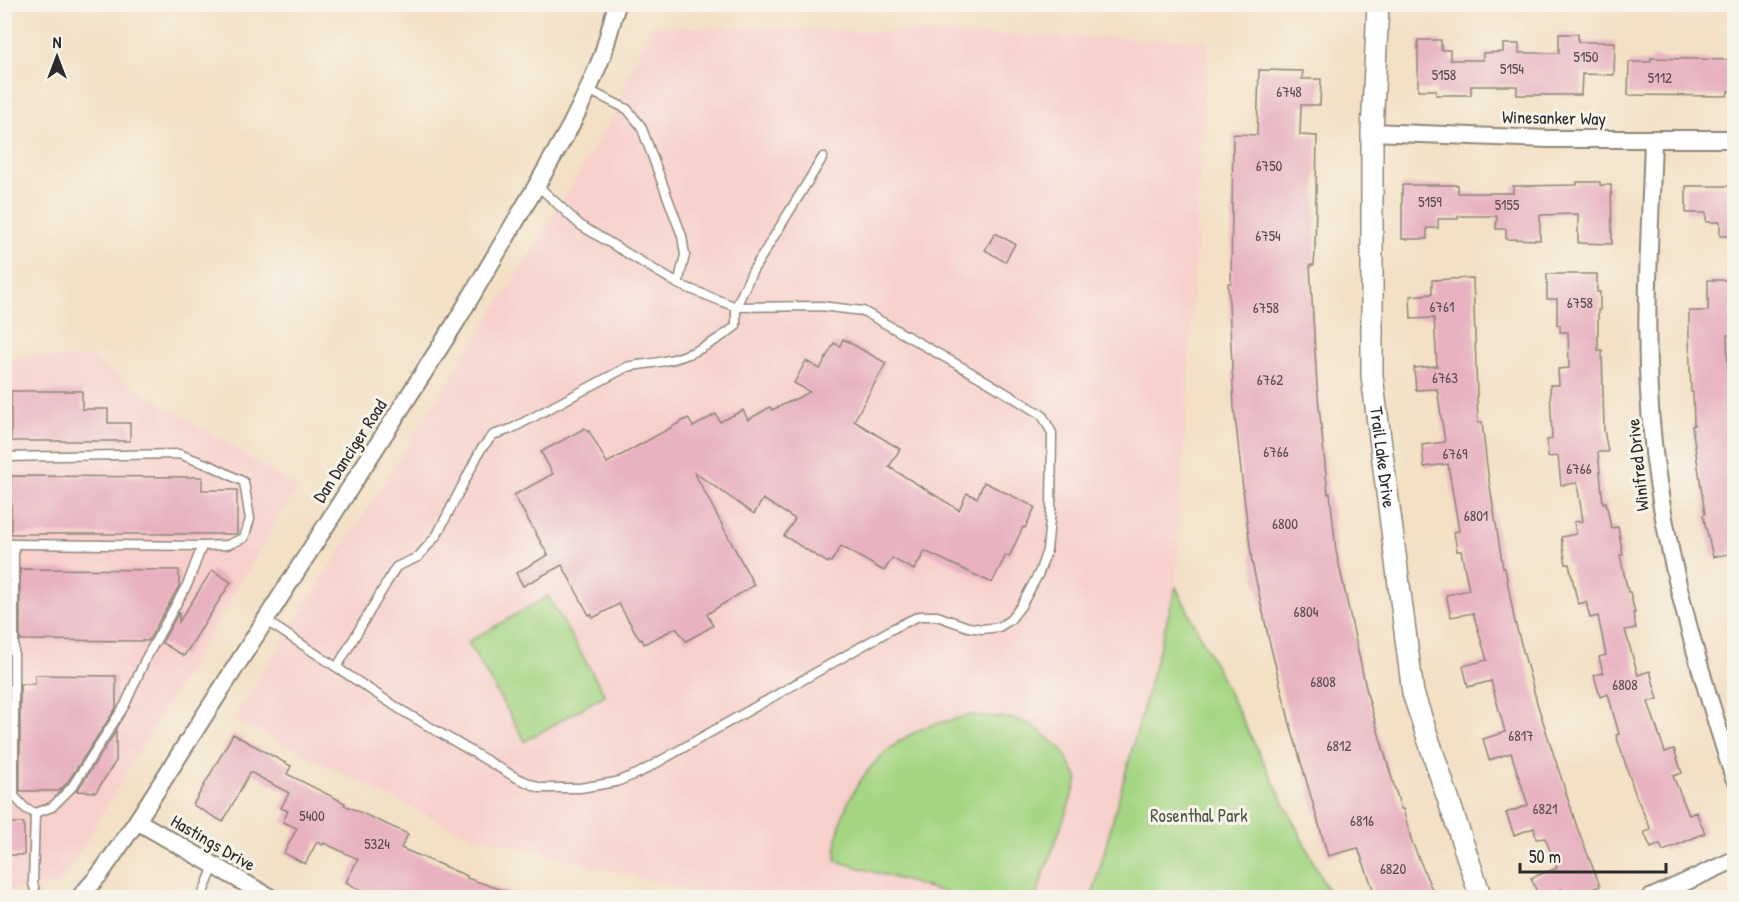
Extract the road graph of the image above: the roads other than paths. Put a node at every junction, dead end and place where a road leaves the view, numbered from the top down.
1 (617, 4) edge
2 (1378, 4) edge
3 (588, 90) junction
4 (1372, 132) junction
5 (1653, 139) junction
6 (1734, 139) edge
7 (823, 157) dead end
8 (537, 185) junction
9 (678, 284) junction
10 (736, 307) junction
11 (4, 457) edge
12 (9, 544) edge
13 (202, 546) junction
14 (264, 619) junction
15 (337, 667) junction
16 (1734, 778) edge
17 (35, 813) junction
18 (137, 820) junction
19 (1734, 860) edge
20 (214, 866) junction
21 (37, 897) edge
22 (79, 897) edge
23 (201, 897) edge
24 (271, 897) edge
25 (1481, 897) edge
26 (1650, 897) edge

1 - 3 street, Dan Danciger Road
2 - 4 street, Trail Lake Drive
3 - 8 street, Dan Danciger Road
3 - 9 lane
4 - 5 street, Winesanker Way
4 - 25 street, Trail Lake Drive
5 - 6 street, Winesanker Way
5 - 16 street, Winifred Drive
7 - 10 lane
8 - 9 lane
8 - 14 street, Dan Danciger Road
9 - 10 lane
10 - 15 lane
10 - 15 lane
11 - 13 lane
12 - 13 lane
12 - 17 lane
13 - 17 lane
14 - 15 lane
14 - 18 street, Dan Danciger Road
17 - 21 lane
18 - 20 street, Hastings Drive
18 - 22 street, Dan Danciger Road
19 - 26 street
20 - 23 lane
20 - 24 street, Hastings Drive

